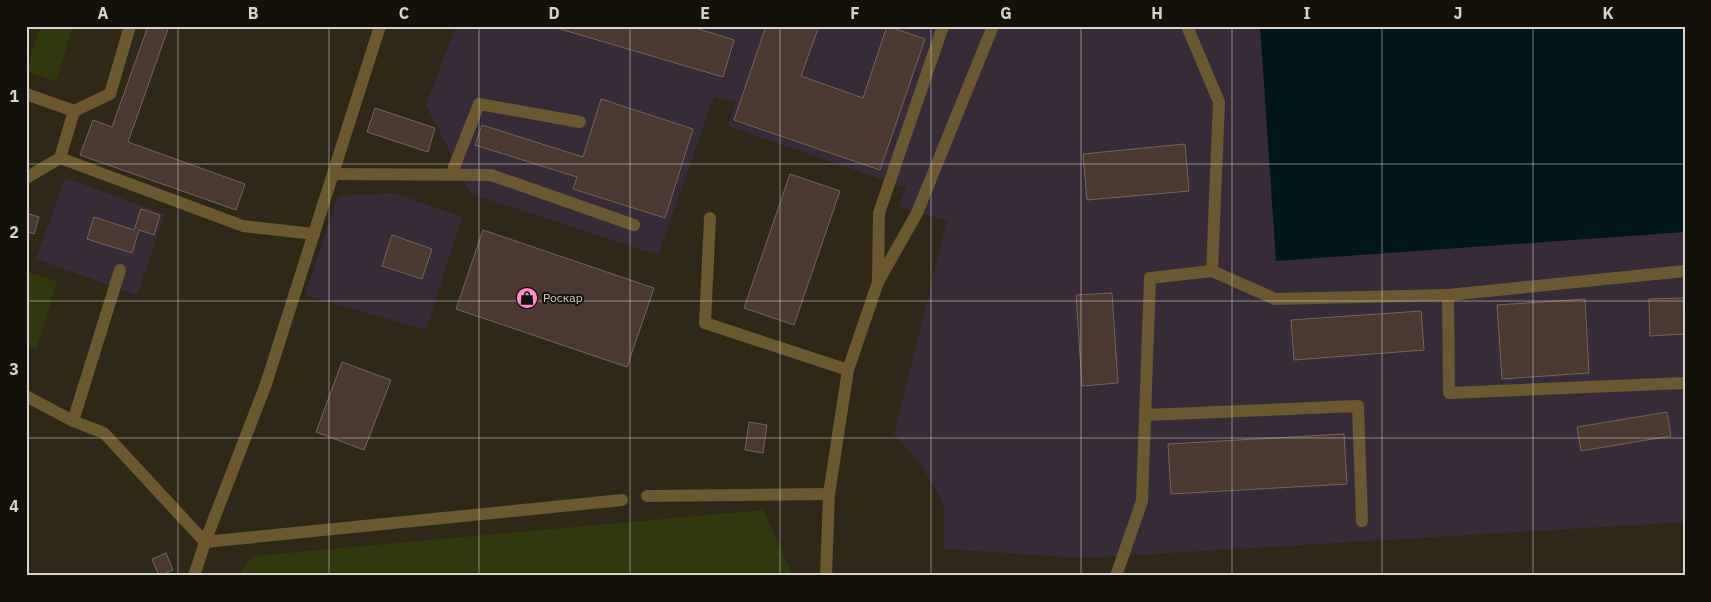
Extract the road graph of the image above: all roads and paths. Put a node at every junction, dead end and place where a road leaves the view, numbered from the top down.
1 (130, 26) edge
2 (380, 26) edge
3 (943, 26) edge
4 (993, 26) edge
5 (1187, 26) edge
6 (26, 94) edge
7 (74, 111) junction
8 (580, 122) dead end
9 (60, 158) junction
10 (333, 174) junction
11 (451, 175) junction
12 (26, 178) edge
13 (710, 218) dead end
14 (634, 225) dead end
15 (314, 234) junction
16 (120, 270) dead end
17 (1212, 270) junction
18 (1685, 271) edge
19 (878, 282) junction
20 (1448, 294) junction
21 (848, 370) junction
22 (1685, 383) edge
23 (26, 396) edge
24 (1145, 415) junction
25 (73, 421) junction
26 (828, 494) junction
27 (647, 496) dead end
28 (622, 500) dead end
29 (1362, 521) dead end
30 (205, 542) junction
31 (194, 576) edge
32 (826, 576) edge
33 (1116, 576) edge

1 - 7 lane
2 - 10 lane
3 - 19 lane
4 - 19 lane
5 - 17 lane
6 - 7 lane
7 - 9 lane
8 - 11 lane
9 - 12 lane
9 - 15 lane
10 - 11 lane
10 - 15 lane
11 - 14 lane
13 - 21 lane
15 - 30 lane
16 - 25 lane
17 - 20 lane
17 - 24 lane
18 - 20 lane
19 - 21 lane
20 - 22 lane
21 - 26 lane
23 - 25 lane
24 - 29 lane
24 - 33 lane
25 - 30 lane
26 - 27 lane
26 - 32 lane
28 - 30 lane
30 - 31 lane

